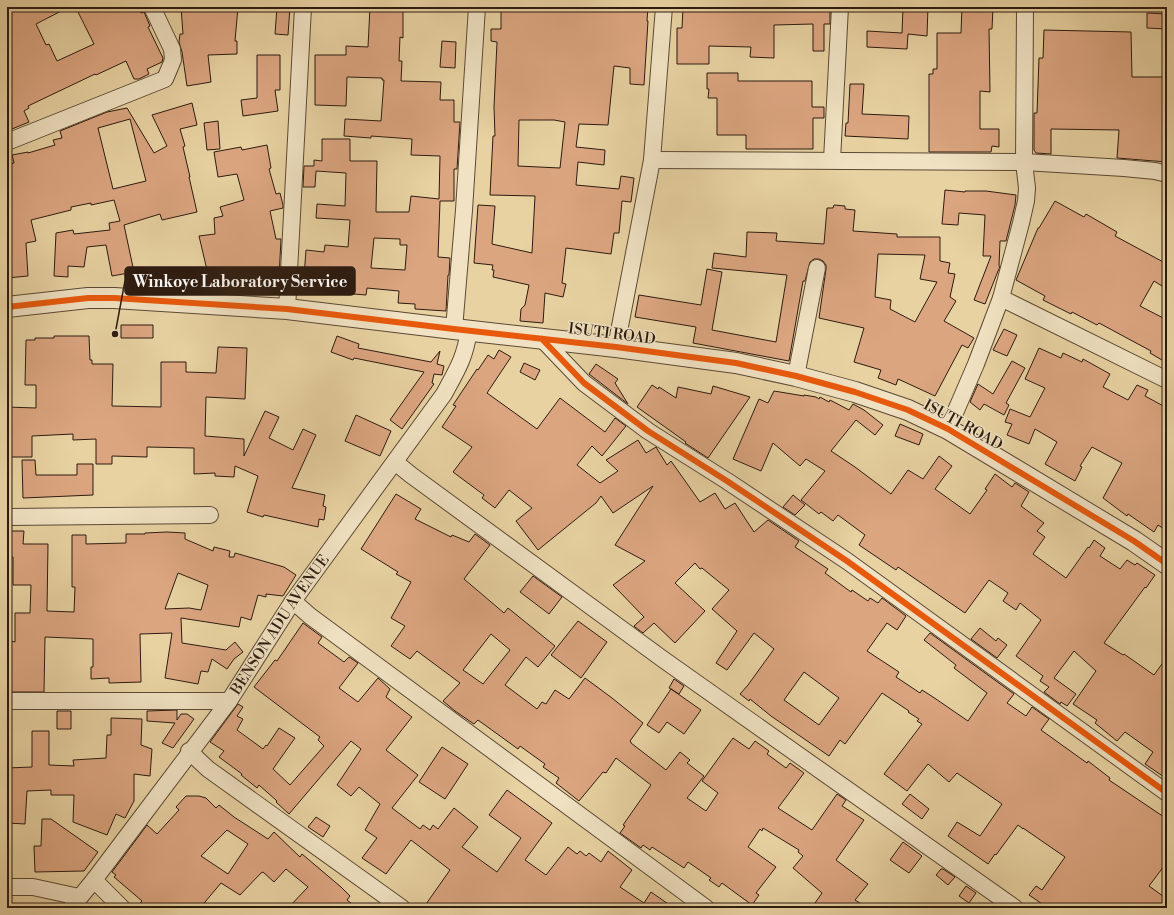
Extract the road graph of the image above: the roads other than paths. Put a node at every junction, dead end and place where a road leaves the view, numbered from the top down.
1 (152, 7) edge
2 (302, 7) edge
3 (476, 7) edge
4 (664, 7) edge
5 (840, 7) edge
6 (1025, 7) edge
7 (7, 142) edge
8 (652, 160) junction
9 (832, 160) junction
10 (1024, 162) junction
11 (1167, 174) edge
12 (817, 268) dead end
13 (1001, 298) junction
14 (7, 307) edge
15 (287, 309) junction
16 (461, 330) junction
17 (542, 339) junction
18 (616, 347) junction
19 (796, 376) junction
20 (1167, 380) edge
21 (948, 429) junction
22 (396, 462) junction
23 (210, 515) dead end
24 (7, 517) edge
25 (1167, 564) edge
26 (293, 601) junction
27 (228, 700) junction
28 (7, 701) edge
29 (189, 751) junction
30 (1167, 793) edge
31 (94, 880) junction
32 (7, 887) edge
33 (75, 903) edge
34 (122, 908) edge
35 (402, 908) edge
36 (706, 908) edge
37 (1015, 908) edge

1 - 7 street
2 - 15 street
3 - 16 street, BENSON ADU AVENUE
4 - 8 street
5 - 9 street
6 - 10 street
8 - 9 street
8 - 18 street
9 - 10 street
10 - 11 street
10 - 13 street
12 - 19 street
13 - 20 street
13 - 21 street
14 - 15 street, ISUTI ROAD
15 - 16 street, ISUTI ROAD
16 - 17 street, ISUTI ROAD
16 - 22 street, BENSON ADU AVENUE
17 - 18 street, ISUTI ROAD
17 - 30 street
18 - 19 street, ISUTI ROAD
19 - 21 street, ISUTI ROAD
21 - 25 street, ISUTI ROAD
22 - 26 street, BENSON ADU AVENUE
22 - 37 street
23 - 24 street
26 - 27 street, BENSON ADU AVENUE
26 - 36 street
27 - 28 street
27 - 29 street, BENSON ADU AVENUE
29 - 31 street, BENSON ADU AVENUE
29 - 35 street
31 - 33 street, BENSON ADU AVENUE
31 - 34 street
32 - 33 street

